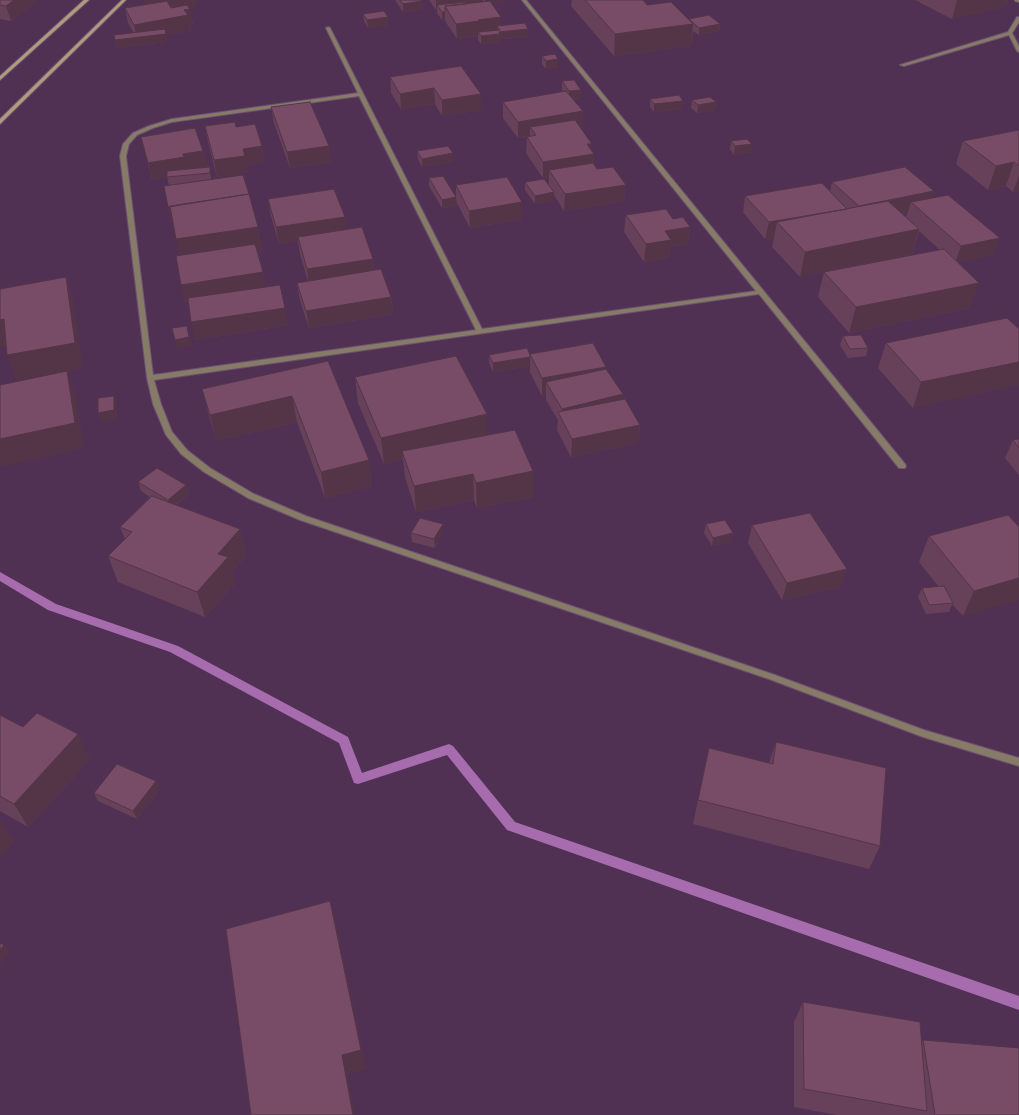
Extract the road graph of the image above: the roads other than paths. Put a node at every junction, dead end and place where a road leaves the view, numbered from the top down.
1 (87, 0) edge
2 (124, 0) edge
3 (524, 0) edge
4 (1019, 18) edge
5 (328, 28) dead end
6 (1010, 33) junction
7 (1019, 51) edge
8 (902, 64) dead end
9 (0, 79) edge
10 (360, 94) junction
11 (0, 122) edge
12 (761, 292) junction
13 (480, 332) junction
14 (150, 378) junction
15 (902, 466) dead end
16 (1019, 762) edge

1 - 9 main road
2 - 11 main road
3 - 12 street
4 - 6 street
5 - 10 street
6 - 7 street
6 - 8 street
10 - 13 street
10 - 14 street
12 - 13 street
12 - 15 street
13 - 14 street
14 - 16 street

